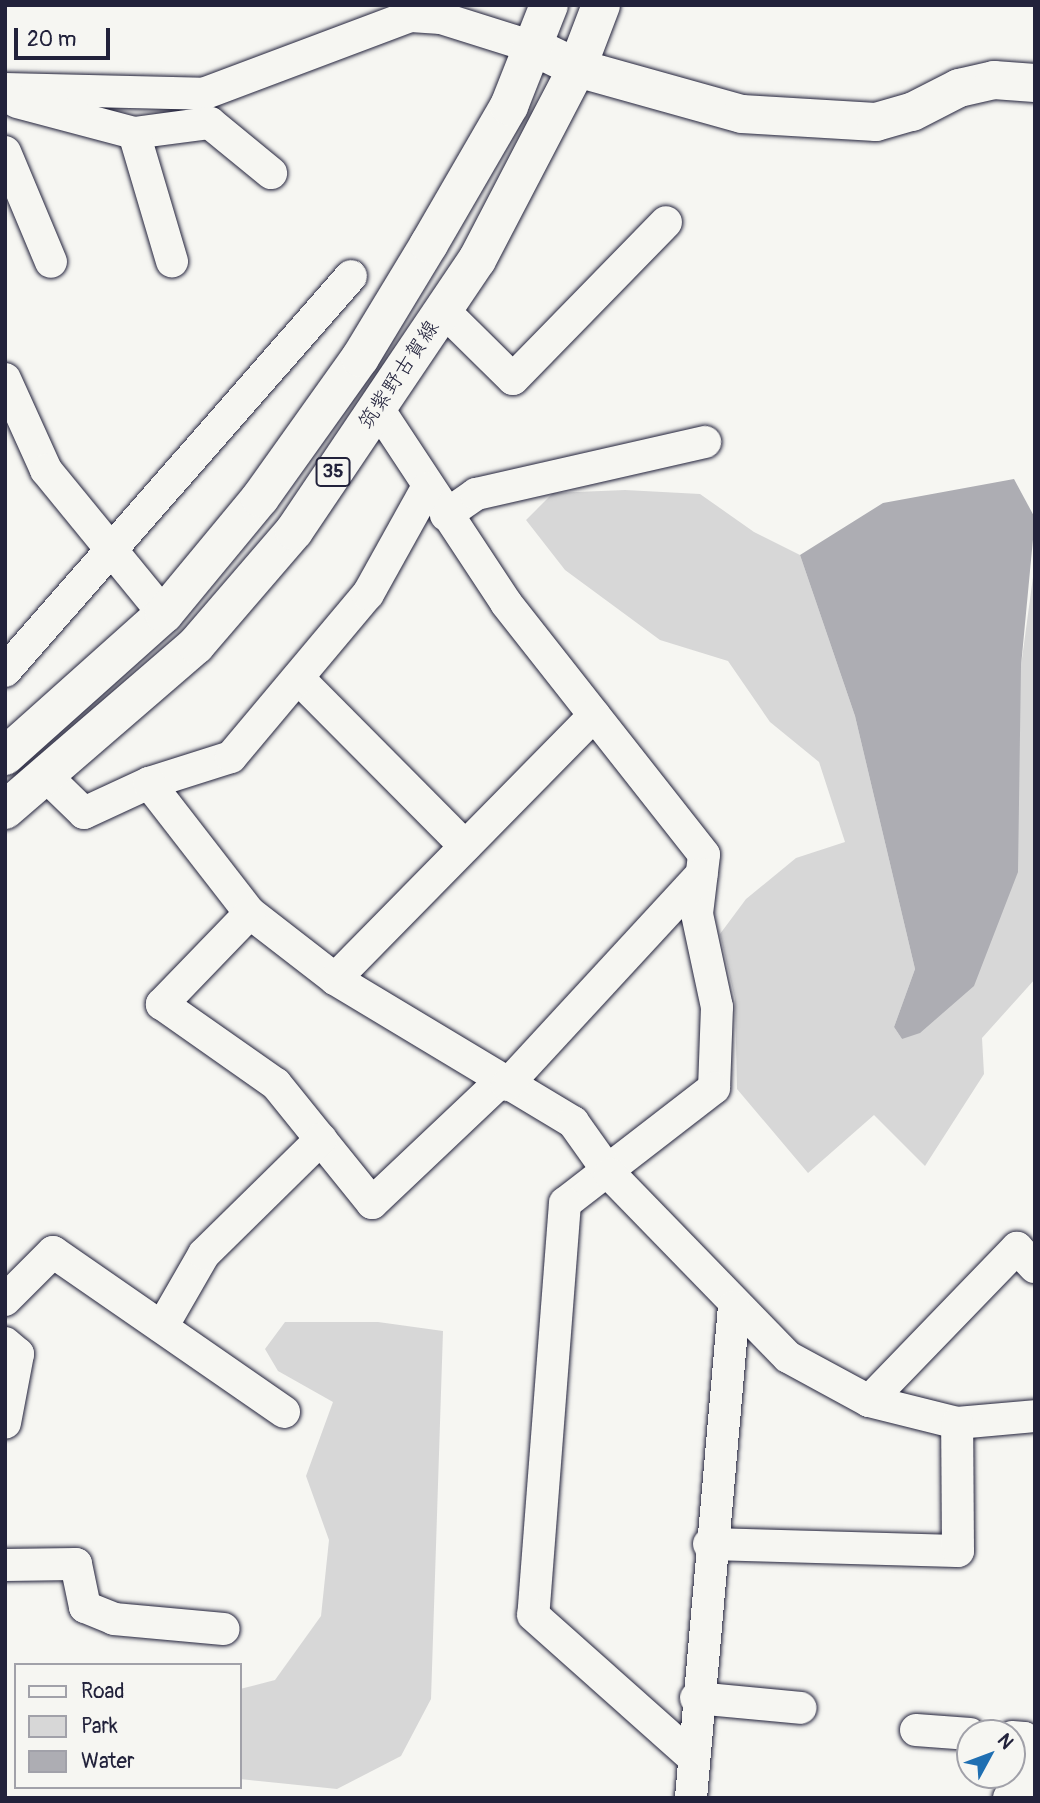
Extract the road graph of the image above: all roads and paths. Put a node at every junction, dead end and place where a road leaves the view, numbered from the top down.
1 (549, 5) edge
2 (601, 5) edge
3 (536, 48) junction
4 (577, 68) junction
5 (1035, 83) edge
6 (5, 89) edge
7 (5, 99) edge
8 (134, 133) junction
9 (5, 152) edge
10 (271, 173) dead end
11 (666, 222) dead end
12 (172, 261) dead end
13 (51, 262) dead end
14 (351, 276) dead end
15 (443, 310) junction
16 (5, 379) edge
17 (377, 407) junction
18 (705, 442) dead end
19 (427, 488) junction
20 (446, 515) junction
21 (114, 552) junction
22 (164, 614) junction
23 (5, 671) edge
24 (298, 678) junction
25 (594, 715) junction
26 (6, 754) edge
27 (48, 778) junction
28 (149, 783) junction
29 (5, 810) edge
30 (466, 846) junction
31 (702, 874) junction
32 (250, 913) junction
33 (335, 979) junction
34 (504, 1083) junction
35 (321, 1139) junction
36 (610, 1174) junction
37 (1035, 1267) edge
38 (5, 1300) edge
39 (734, 1307) junction
40 (162, 1327) junction
41 (5, 1343) edge
42 (869, 1401) junction
43 (284, 1412) dead end
44 (1035, 1416) edge
45 (5, 1423) edge
46 (957, 1423) junction
47 (709, 1544) junction
48 (5, 1565) edge
49 (224, 1629) dead end
50 (696, 1698) junction
51 (801, 1708) dead end
52 (916, 1730) dead end
53 (956, 1733) edge
54 (1026, 1741) edge
55 (691, 1756) junction
56 (1035, 1757) edge
57 (1035, 1777) edge
58 (691, 1798) edge
59 (1009, 1798) edge

1 - 3 main road, 筑紫野古賀線 / 35
2 - 4 main road, 筑紫野古賀線 / 35
3 - 4 main road
3 - 6 street
3 - 22 main road, 筑紫野古賀線 / 35
4 - 5 main road
4 - 15 main road, 筑紫野古賀線 / 35
7 - 8 street
8 - 10 street
8 - 12 street
9 - 13 street
11 - 15 street
14 - 21 street
15 - 17 main road, 筑紫野古賀線 / 35
16 - 21 street
17 - 19 street
17 - 27 main road, 筑紫野古賀線 / 35
18 - 20 street
19 - 20 street
19 - 24 street
20 - 25 street
21 - 22 street
21 - 23 street
22 - 26 main road, 筑紫野古賀線 / 35
24 - 28 street
24 - 30 street
25 - 30 street
25 - 31 street
27 - 28 street
27 - 29 main road, 筑紫野古賀線 / 35
28 - 32 street
30 - 33 street
31 - 34 street
31 - 36 street
32 - 33 street
32 - 35 street
33 - 34 street
34 - 35 street
34 - 36 street
35 - 40 street
36 - 39 street
36 - 55 street
37 - 42 street
38 - 40 street
39 - 42 street
39 - 47 street
40 - 43 street
41 - 45 street
42 - 46 street
44 - 46 street
46 - 47 street
47 - 50 street
48 - 49 street
50 - 51 street
50 - 55 street
52 - 53 street
54 - 56 street
55 - 58 street
57 - 59 street

